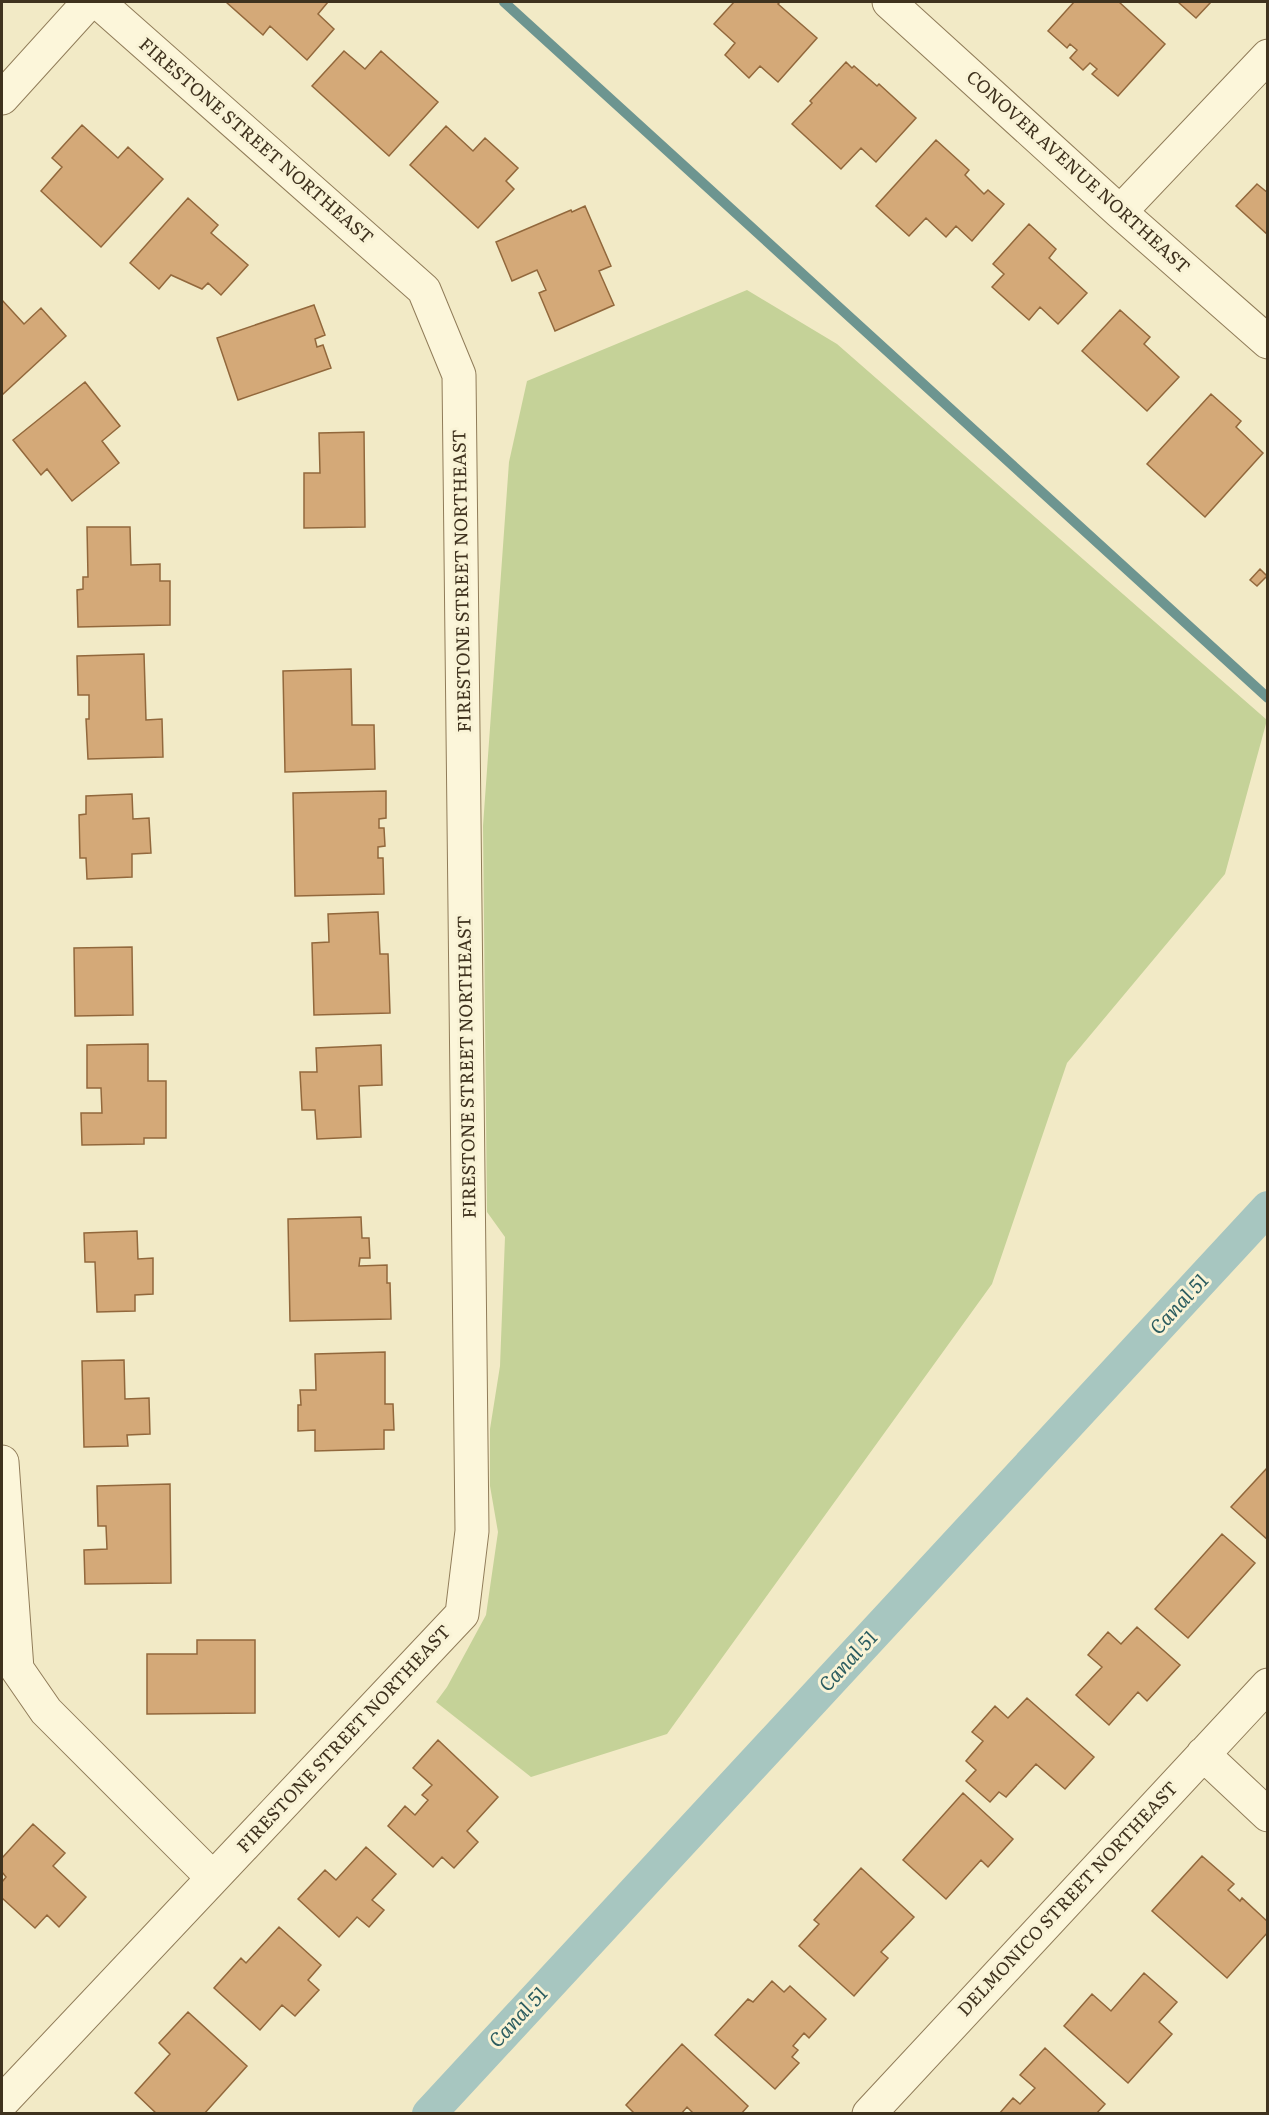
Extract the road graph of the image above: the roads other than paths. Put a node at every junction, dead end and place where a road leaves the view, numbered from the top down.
1 (89, 2) edge
2 (98, 2) edge
3 (889, 2) edge
4 (1268, 56) edge
5 (2, 98) edge
6 (1120, 212) junction
7 (1268, 342) edge
8 (2, 1462) edge
9 (1268, 1685) edge
10 (1203, 1755) junction
11 (1268, 1815) edge
12 (212, 1877) junction
13 (2, 2103) edge
14 (869, 2114) edge

1 - 5 street
2 - 12 street, FIRESTONE STREET NORTHEAST
3 - 6 street, CONOVER AVENUE NORTHEAST
4 - 6 street
6 - 7 street, CONOVER AVENUE NORTHEAST
8 - 12 street
9 - 10 street, DELMONICO STREET NORTHEAST
10 - 11 street
10 - 14 street, DELMONICO STREET NORTHEAST
12 - 13 street, FIRESTONE STREET NORTHEAST

